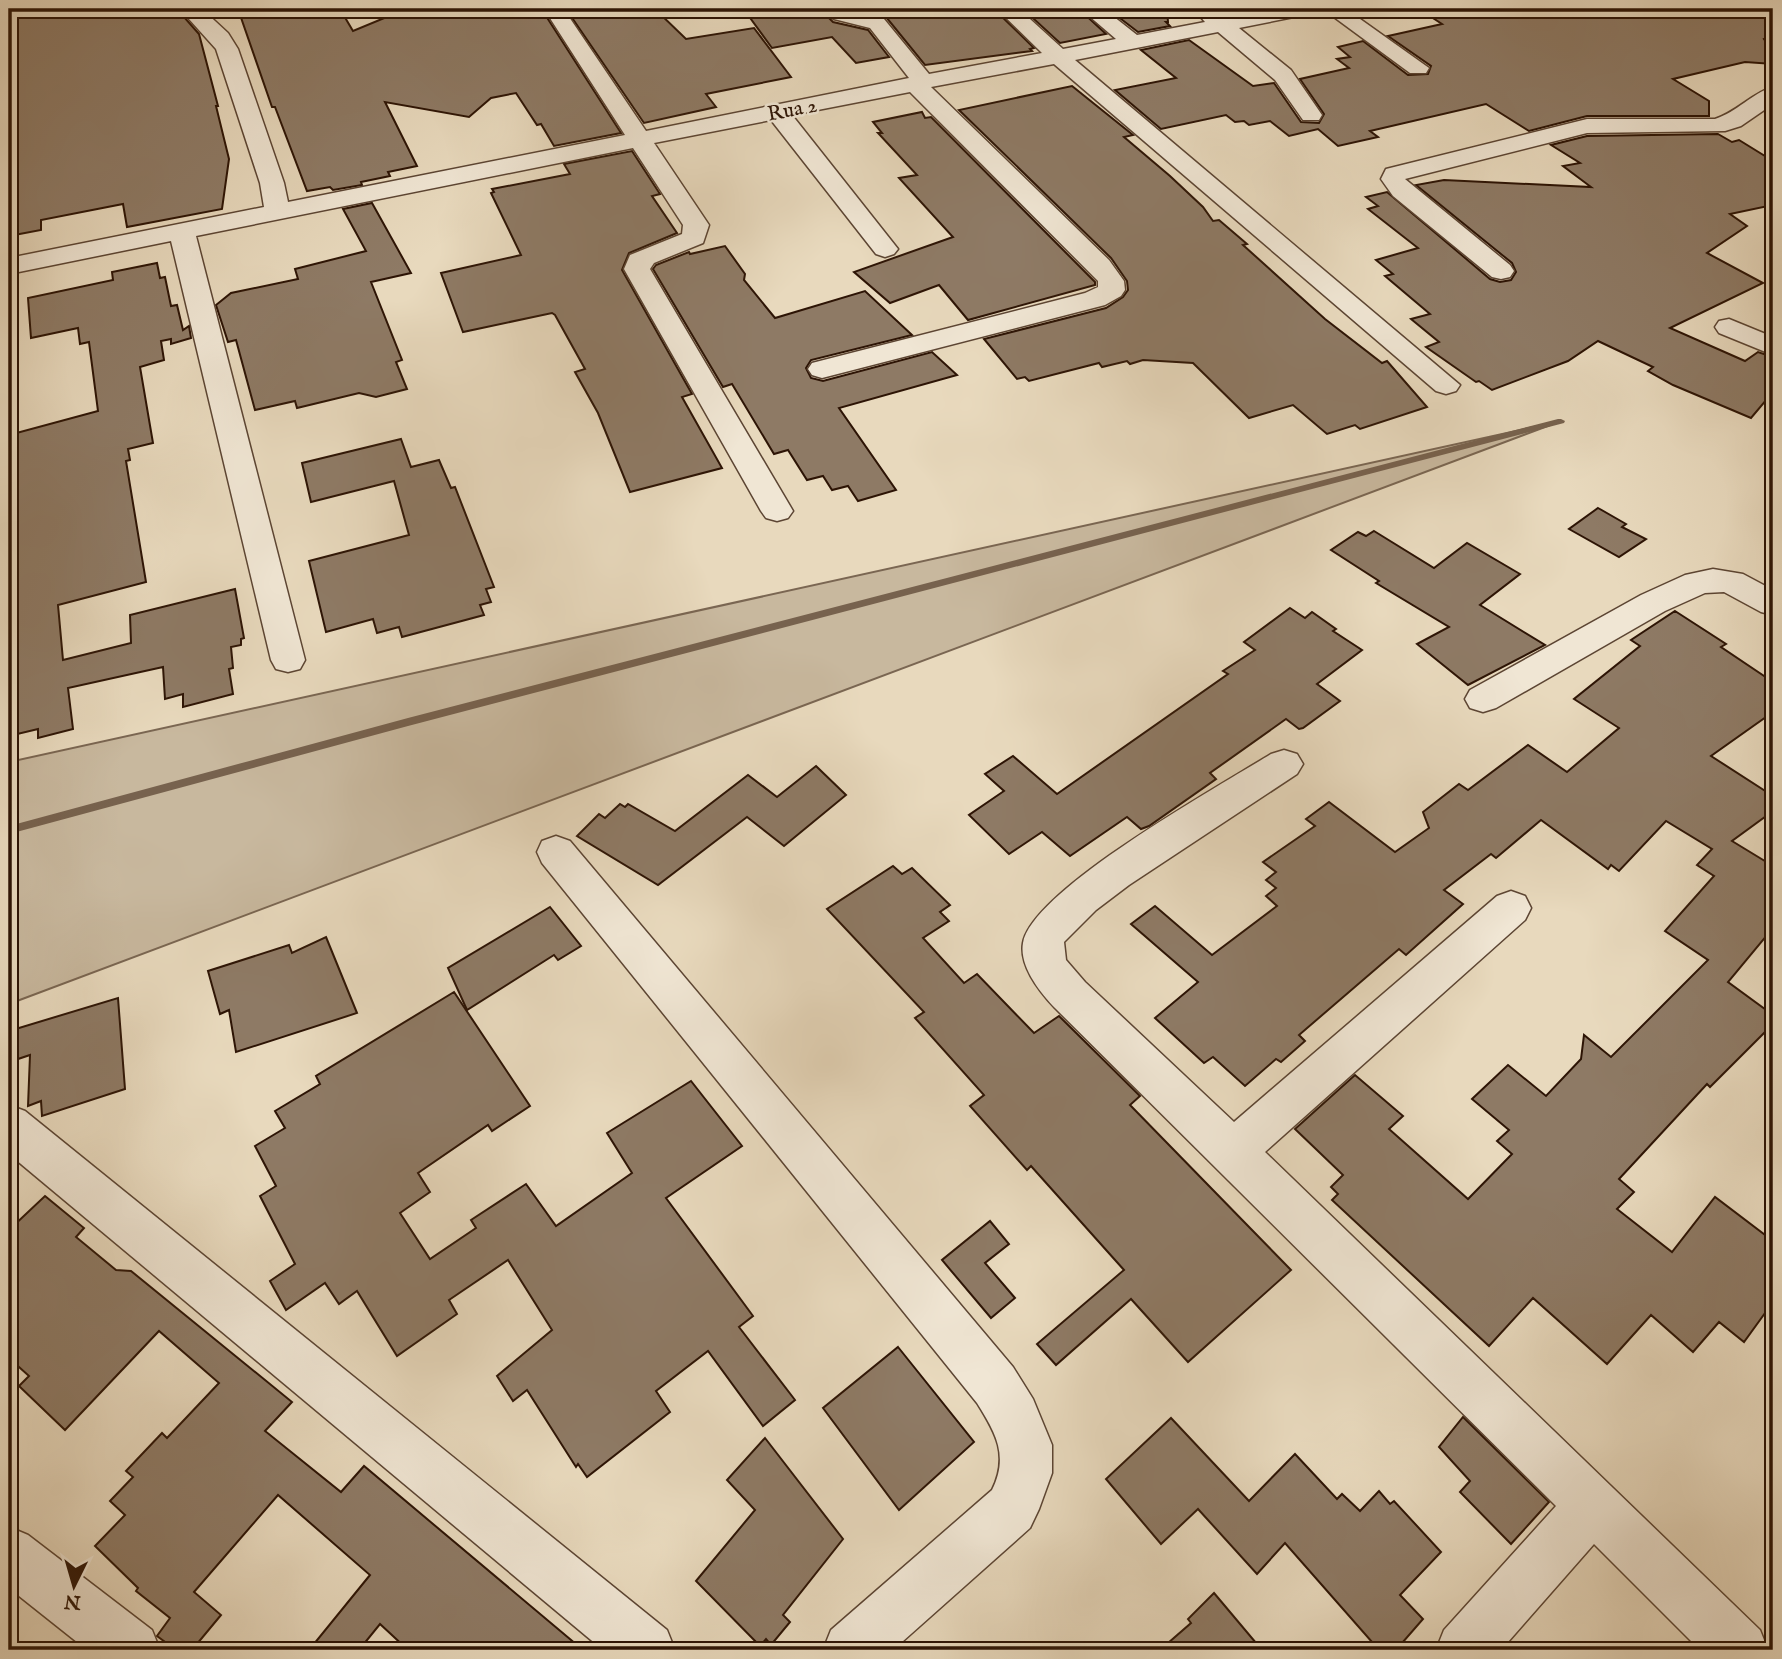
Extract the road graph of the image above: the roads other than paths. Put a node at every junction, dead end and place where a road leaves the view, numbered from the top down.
1 (190, 9) edge
2 (832, 9) edge
3 (1006, 9) edge
4 (1091, 9) edge
5 (1201, 9) edge
6 (1307, 9) edge
7 (1333, 9) edge
8 (558, 15) dead end
9 (1223, 26) junction
10 (1133, 42) junction
11 (1057, 57) junction
12 (1418, 68) dead end
13 (919, 83) junction
14 (1773, 94) edge
15 (777, 111) junction
16 (1311, 115) dead end
17 (639, 139) junction
18 (278, 213) junction
19 (182, 232) junction
20 (885, 249) dead end
21 (9, 266) edge
22 (1501, 271) dead end
23 (1729, 327) dead end
24 (1773, 347) edge
25 (822, 369) dead end
26 (1446, 385) dead end
27 (777, 511) dead end
28 (1773, 604) edge
29 (288, 660) dead end
30 (1483, 699) dead end
31 (1284, 764) dead end
32 (556, 852) dead end
33 (1511, 908) dead end
34 (9, 1126) edge
35 (1233, 1151) junction
36 (1592, 1506) junction
37 (9, 1554) edge
38 (132, 1650) edge
39 (648, 1650) edge
40 (851, 1650) edge
41 (1464, 1650) edge
42 (1740, 1650) edge

1 - 18 street
2 - 13 street
3 - 11 street
4 - 10 street
5 - 9 street
6 - 9 street, Rua 2
7 - 12 street
8 - 17 street
9 - 10 street, Rua 2
9 - 16 street
10 - 11 street, Rua 2
11 - 13 street, Rua 2
11 - 26 street
13 - 15 street, Rua 2
13 - 25 street
14 - 22 street
15 - 17 street, Rua 2
15 - 20 street
17 - 18 street, Rua 2
17 - 27 street
18 - 19 street, Rua 2
19 - 21 street, Rua 2
19 - 29 street
23 - 24 street
28 - 30 street
31 - 35 street
32 - 40 street
33 - 35 street
34 - 39 street
35 - 36 street
36 - 41 street
36 - 42 street
37 - 38 street

